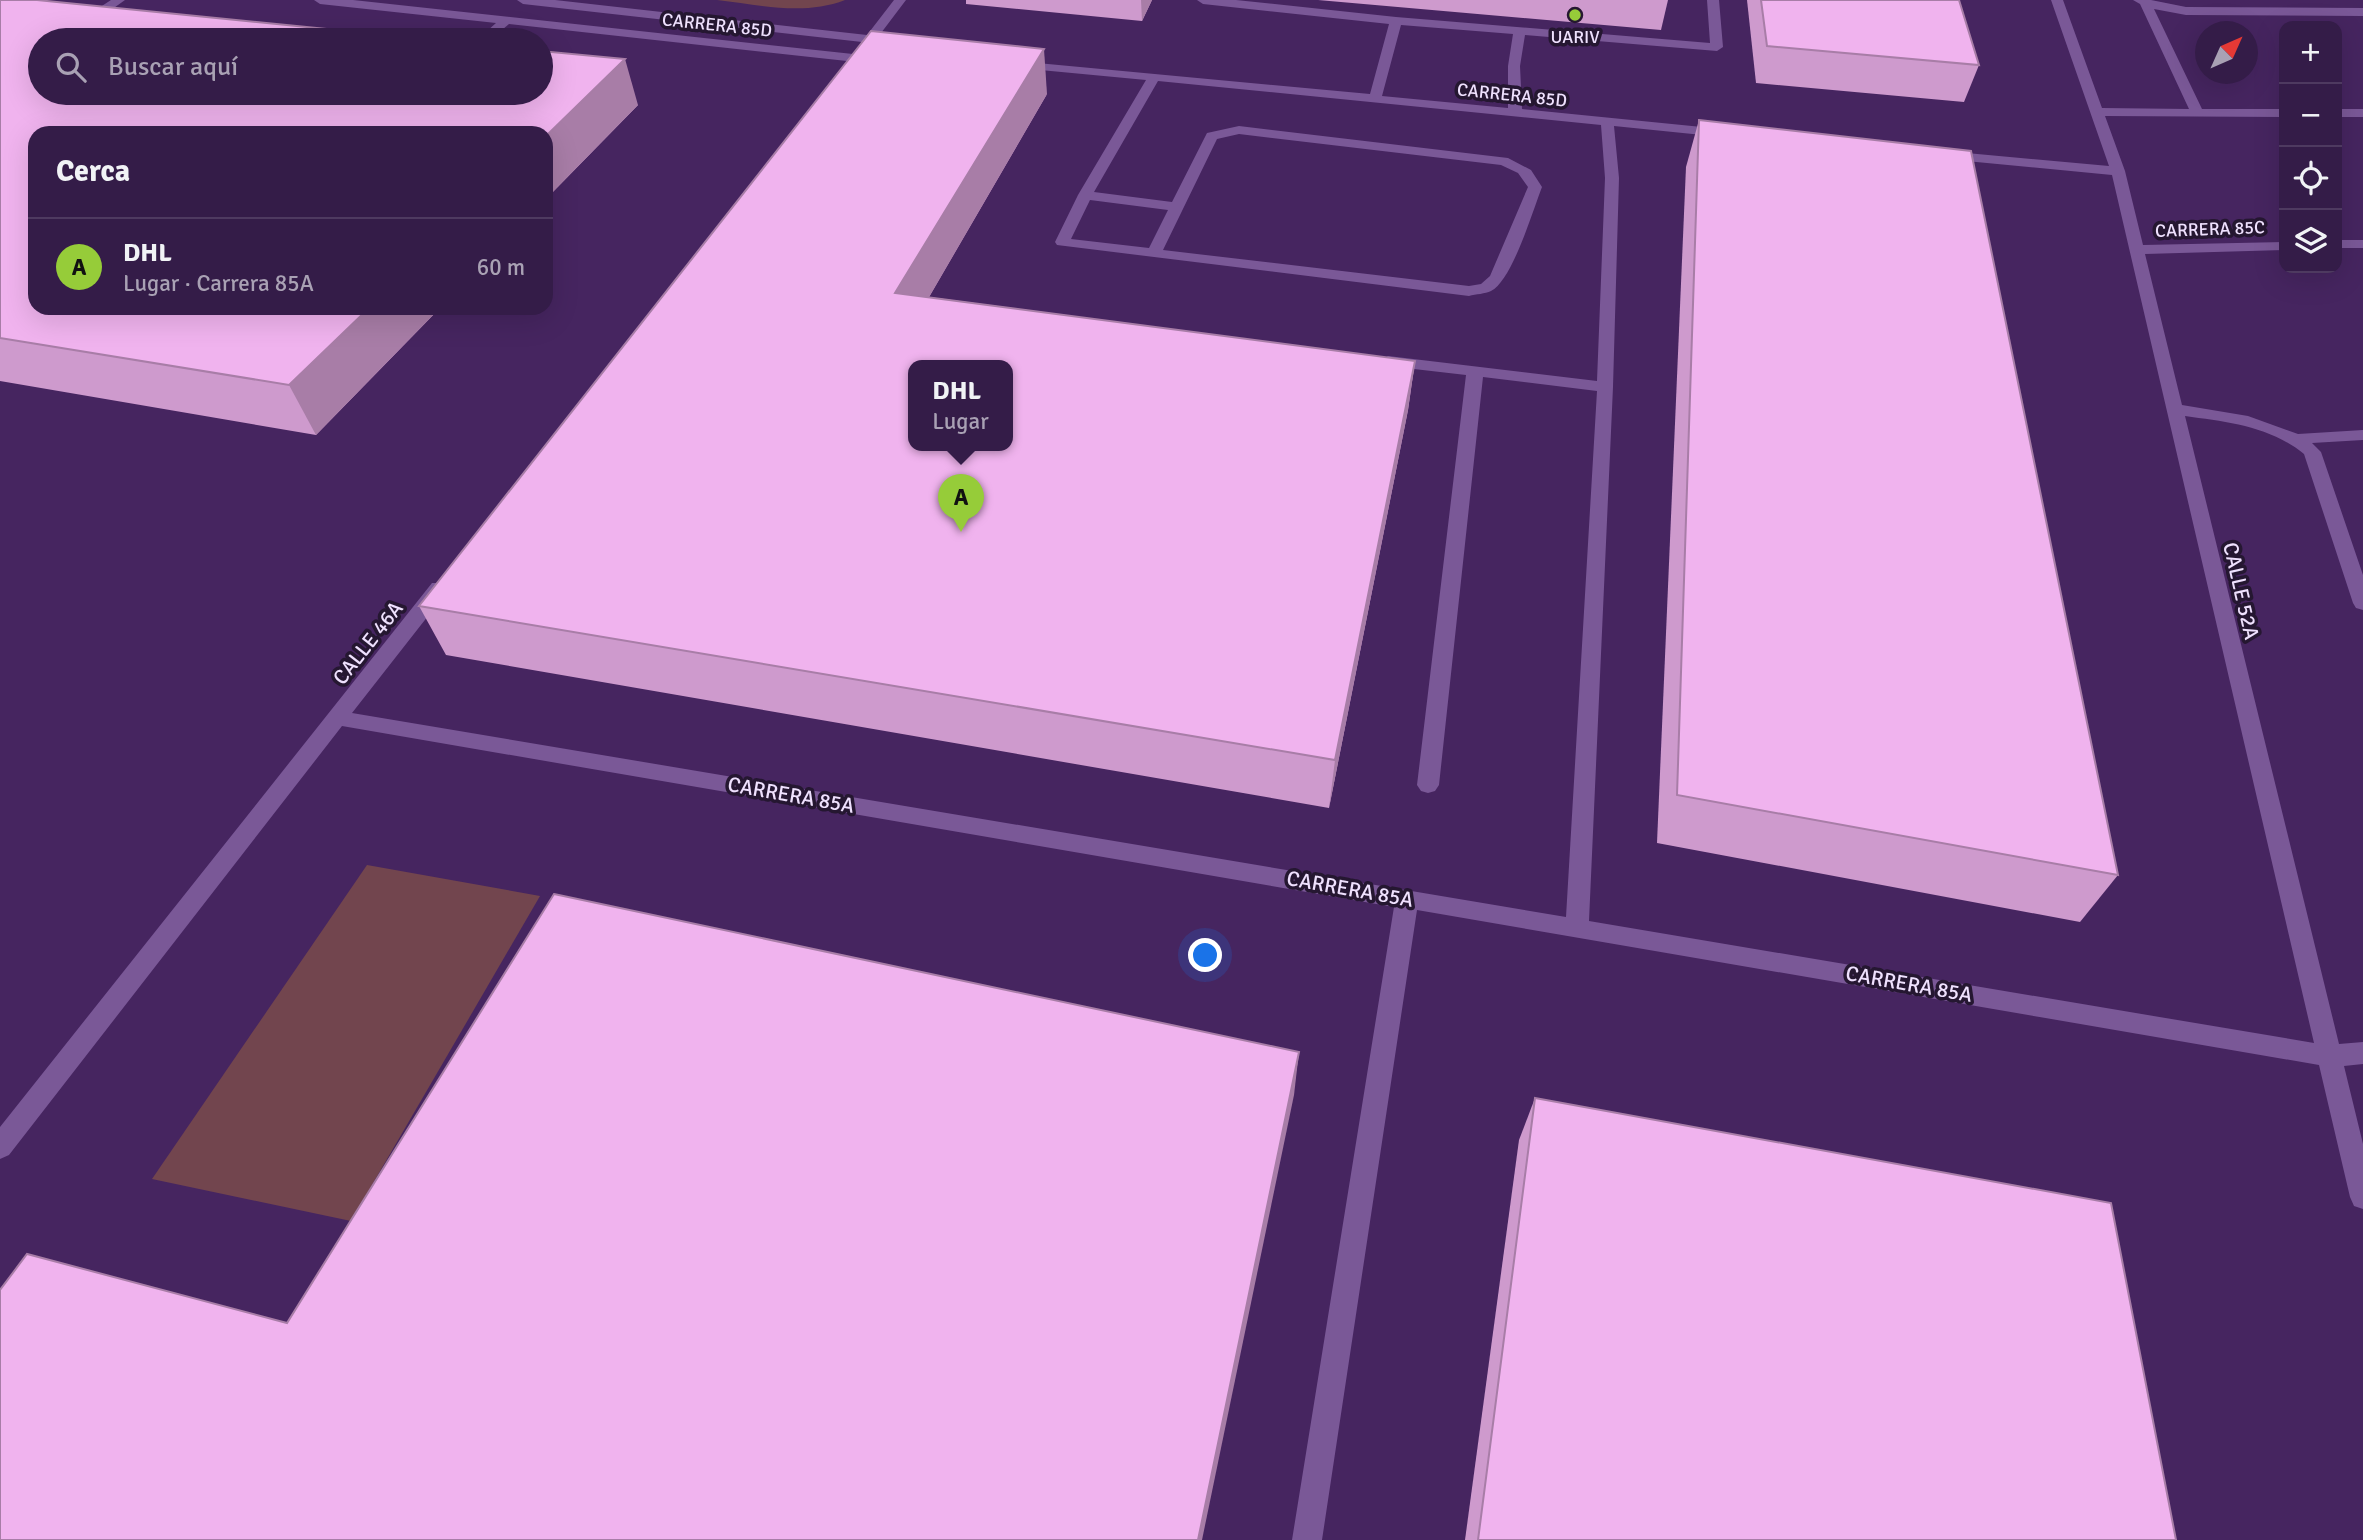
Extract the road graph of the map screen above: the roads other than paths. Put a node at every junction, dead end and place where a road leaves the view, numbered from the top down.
1 (119, 0) edge
2 (320, 0) edge
3 (523, 0) edge
4 (900, 0) edge
5 (1203, 0) edge
6 (1713, 0) edge
7 (2057, 0) edge
8 (2142, 1) edge
9 (2363, 12) edge
10 (507, 20) junction
11 (1396, 21) junction
12 (77, 28) edge
13 (497, 28) edge
14 (1519, 32) junction
15 (872, 39) junction
16 (856, 58) junction
17 (1009, 63) edge
18 (1154, 76) junction
19 (838, 80) edge
20 (1375, 100) junction
21 (2096, 112) junction
22 (2197, 112) junction
23 (1515, 113) junction
24 (2279, 113) edge
25 (2342, 113) edge
26 (2363, 113) edge
27 (1607, 122) junction
28 (1731, 134) edge
29 (1924, 153) edge
30 (2118, 171) junction
31 (1085, 195) junction
32 (1177, 207) junction
33 (2342, 244) edge
34 (2363, 244) edge
35 (2279, 246) edge
36 (2136, 250) junction
37 (1154, 253) junction
38 (1378, 360) edge
39 (1475, 372) junction
40 (1605, 387) junction
41 (2175, 409) junction
42 (2363, 435) edge
43 (2298, 439) junction
44 (450, 575) edge
45 (2363, 603) edge
46 (338, 718) junction
47 (1428, 785) dead end
48 (1407, 899) junction
49 (1577, 928) junction
50 (2363, 1054) edge
51 (2329, 1056) junction
52 (0, 1147) edge
53 (2363, 1197) edge
54 (1307, 1540) edge

1 - 12 street
2 - 10 street, CARRERA 85D
3 - 15 street, CARRERA 85D
4 - 15 street
5 - 11 street
6 - 14 street
7 - 21 street, CALLE 52A
8 - 9 street
8 - 22 street
10 - 13 street
10 - 16 street, CARRERA 85D
11 - 14 street
11 - 20 street
14 - 23 street
15 - 16 street
15 - 16 street, CARRERA 85D
16 - 19 street
17 - 18 street, CARRERA 85D
18 - 20 street, CARRERA 85D
18 - 31 street
20 - 23 street, CARRERA 85D
21 - 22 street
21 - 30 street, CALLE 52A
22 - 24 street
23 - 27 street, CARRERA 85D
25 - 26 street
27 - 28 street, CARRERA 85D
27 - 40 street
29 - 30 street
30 - 36 street, CALLE 52A
31 - 32 street
31 - 37 street
32 - 37 street
32 - 37 street
33 - 34 street
35 - 36 street, CARRERA 85C
36 - 41 street, CALLE 52A
38 - 39 street
39 - 40 street
39 - 47 street
40 - 49 street
41 - 43 street
41 - 51 street, CALLE 52A
42 - 43 street
43 - 45 street
44 - 46 street, CALLE 46A
46 - 48 street, CARRERA 85A
46 - 52 street, CALLE 46A
48 - 49 street, CARRERA 85A
48 - 54 street
49 - 51 street, CARRERA 85A
50 - 51 street, CARRERA 85A
51 - 53 street, CALLE 52A

